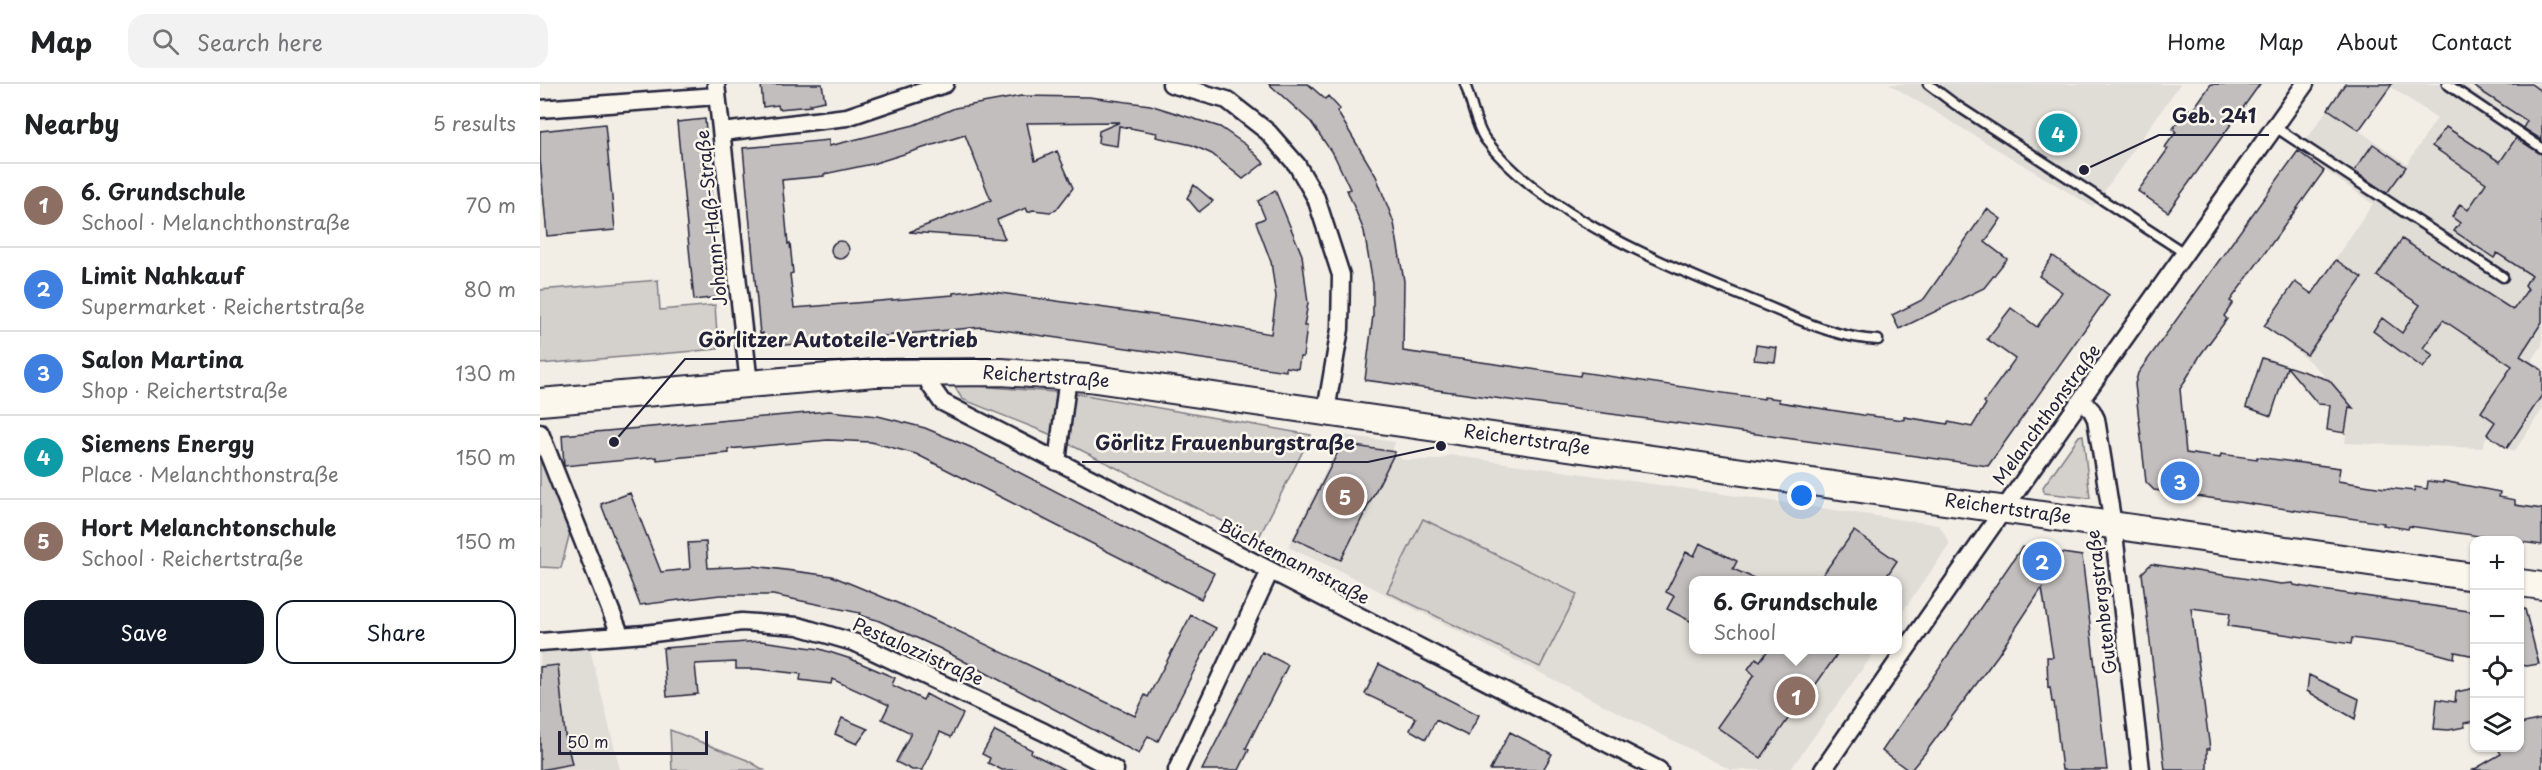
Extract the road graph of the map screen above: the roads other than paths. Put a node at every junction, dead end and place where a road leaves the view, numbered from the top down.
1 (945, 84) edge
2 (1171, 84) edge
3 (1465, 84) edge
4 (1928, 84) edge
5 (2305, 84) edge
6 (2447, 84) edge
7 (717, 90) edge
8 (540, 109) edge
9 (2275, 127) junction
10 (722, 132) junction
11 (2542, 148) edge
12 (2186, 254) junction
13 (2503, 277) dead end
14 (1878, 340) dead end
15 (928, 372) junction
16 (1068, 377) junction
17 (749, 384) junction
18 (2082, 400) junction
19 (540, 402) edge
20 (1326, 411) junction
21 (540, 433) edge
22 (1057, 462) junction
23 (2003, 508) junction
24 (2113, 525) junction
25 (1270, 571) junction
26 (2470, 576) edge
27 (2524, 584) edge
28 (2542, 586) edge
29 (620, 634) junction
30 (540, 642) edge
31 (1115, 770) edge
32 (1177, 770) edge
33 (1659, 770) edge
34 (1823, 770) edge
35 (2141, 770) edge

1 - 10 street
2 - 20 street
3 - 14 lane
4 - 12 lane
5 - 9 street, Melanchthonstraße
6 - 11 lane
7 - 8 street
7 - 10 street, Johann-Haß-Straße
9 - 12 street, Melanchthonstraße
9 - 13 lane
10 - 17 street, Johann-Haß-Straße
12 - 18 street, Melanchthonstraße
15 - 16 main road, Reichertstraße
15 - 17 main road, Reichertstraße
15 - 22 street, Büchtemannstraße
16 - 20 main road, Reichertstraße
16 - 22 street
17 - 19 main road, Reichertstraße
18 - 23 street, Melanchthonstraße
18 - 24 street, Gutenbergstraße
20 - 23 main road, Reichertstraße
21 - 29 street
22 - 25 street, Büchtemannstraße
23 - 24 main road, Reichertstraße
23 - 34 street, Melanchthonstraße
24 - 26 main road, Reichertstraße
24 - 35 street, Gutenbergstraße
25 - 32 street
25 - 33 street, Büchtemannstraße
27 - 28 main road
29 - 30 street, Pestalozzistraße
29 - 31 street, Pestalozzistraße

